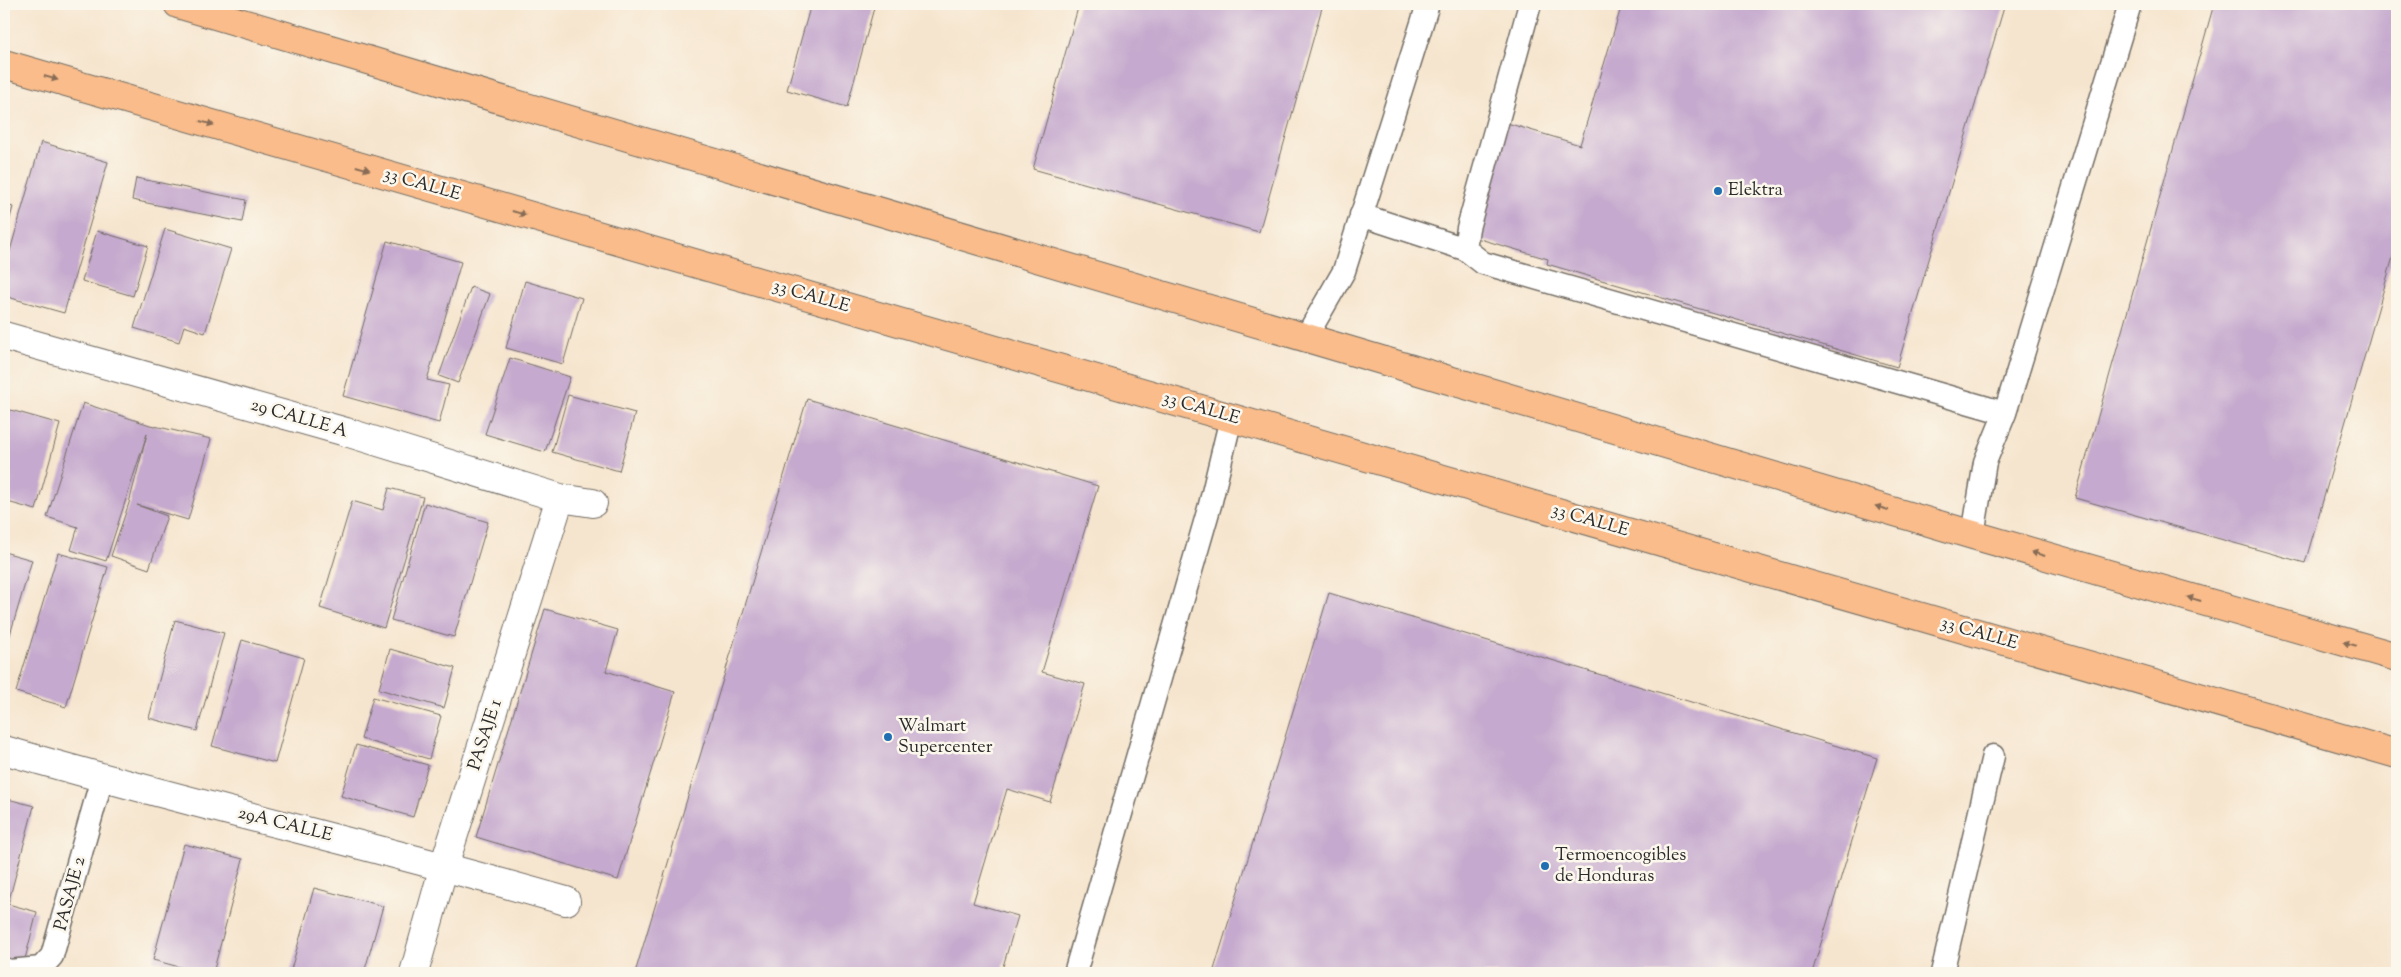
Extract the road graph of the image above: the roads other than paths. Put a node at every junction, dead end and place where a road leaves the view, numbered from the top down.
1 (178, 4) edge
2 (1428, 4) edge
3 (1530, 4) edge
4 (2130, 4) edge
5 (4, 64) edge
6 (1361, 215) junction
7 (1465, 249) junction
8 (4, 336) edge
9 (1306, 337) junction
10 (2005, 412) junction
11 (1231, 418) junction
12 (560, 498) junction
13 (593, 503) dead end
14 (1972, 535) junction
15 (2397, 657) edge
16 (4, 750) edge
17 (2397, 754) edge
18 (1993, 756) dead end
19 (102, 778) junction
20 (444, 866) junction
21 (566, 901) dead end
22 (4, 969) edge
23 (414, 973) edge
24 (1075, 973) edge
25 (1942, 973) edge

1 - 9 main road
2 - 6 lane
3 - 7 lane
4 - 10 lane
5 -> 11 main road, 33 CALLE
6 - 7 lane
6 - 9 lane
7 - 10 lane
8 - 12 street, 29 CALLE A
14 -> 9 main road
10 - 14 lane
11 - 17 main road, 33 CALLE
11 - 24 lane
12 - 13 street, 29 CALLE A
12 - 20 street, PASAJE 1
15 -> 14 main road
16 - 19 street, 29A CALLE
18 - 25 lane
19 - 20 street, 29A CALLE
19 - 22 lane, PASAJE 2
20 - 21 street, 29A CALLE
20 - 23 street, PASAJE 1

